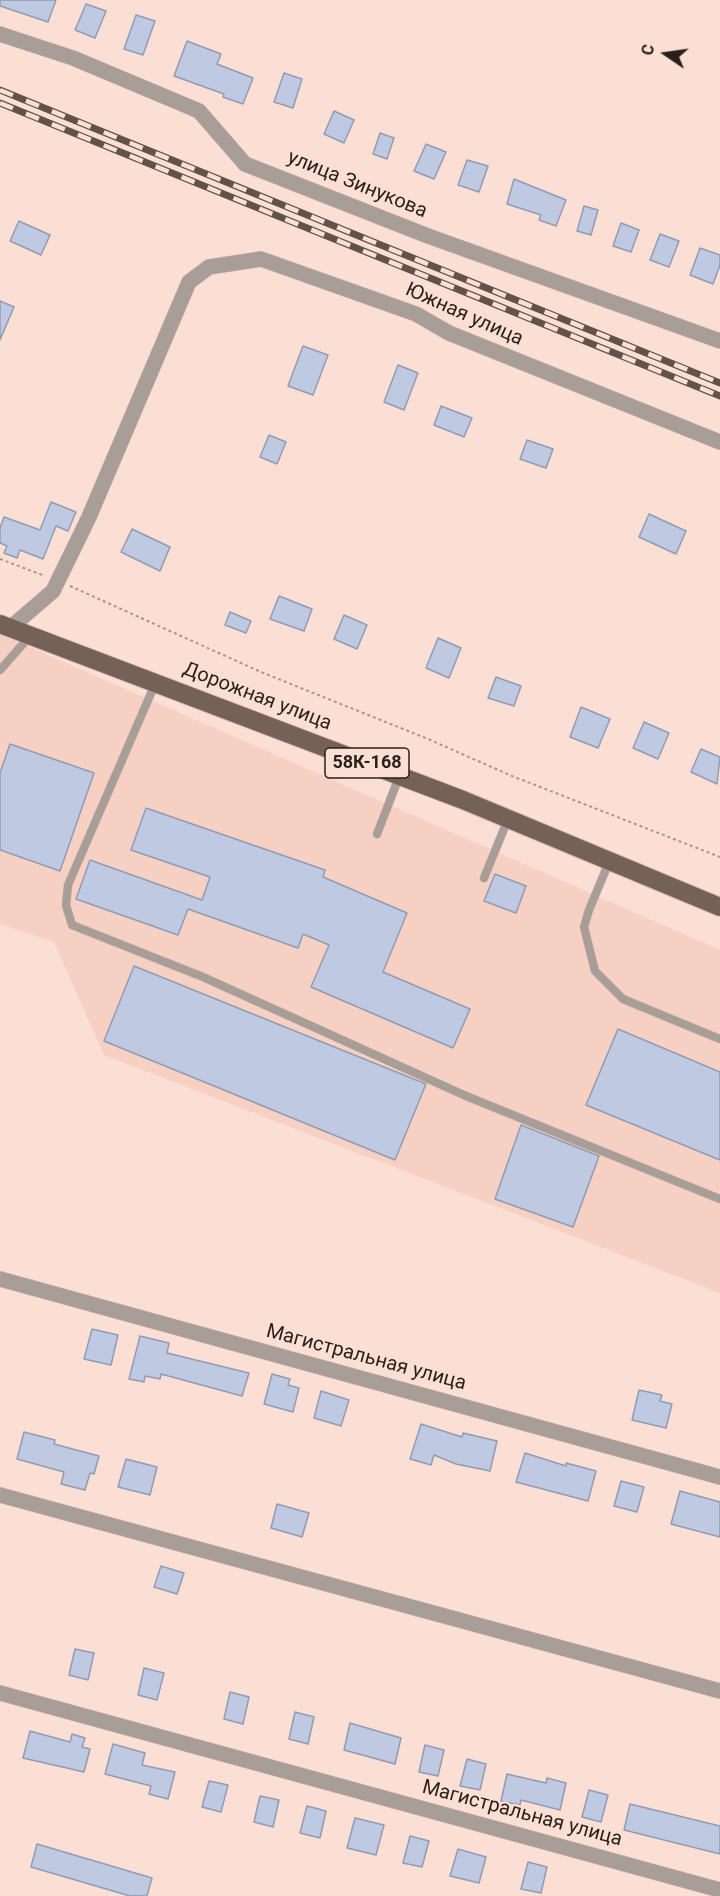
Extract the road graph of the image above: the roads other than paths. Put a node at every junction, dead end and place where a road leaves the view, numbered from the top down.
1 (0, 34) edge
2 (720, 341) edge
3 (720, 442) edge
4 (5, 626) edge
5 (30, 636) junction
6 (0, 670) edge
7 (156, 683) junction
8 (399, 776) junction
9 (508, 819) junction
10 (377, 834) dead end
11 (609, 861) junction
12 (484, 878) dead end
13 (720, 907) edge
14 (720, 1039) edge
15 (720, 1199) edge
16 (0, 1279) edge
17 (720, 1477) edge
18 (0, 1495) edge
19 (720, 1691) edge
20 (0, 1693) edge
21 (720, 1890) edge

1 - 2 street, улица Зинукова
3 - 4 street, Южная улица
4 - 5 main road, Дорожная улица / 58К-168
5 - 6 lane
5 - 7 main road, Дорожная улица / 58К-168
7 - 8 main road, Дорожная улица / 58К-168
7 - 15 lane
8 - 9 main road, Дорожная улица / 58К-168
8 - 10 lane
9 - 11 main road, Дорожная улица / 58К-168
9 - 12 lane
11 - 13 main road, Дорожная улица / 58К-168
11 - 14 lane
16 - 17 street, Магистральная улица
18 - 19 street
20 - 21 street, Магистральная улица

